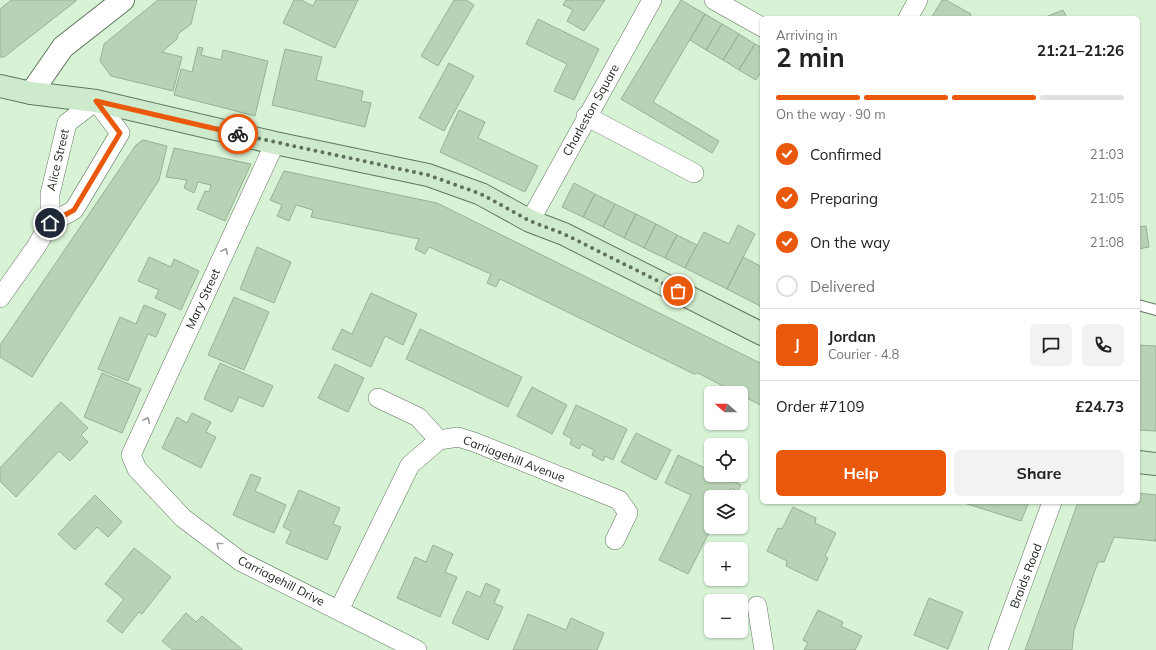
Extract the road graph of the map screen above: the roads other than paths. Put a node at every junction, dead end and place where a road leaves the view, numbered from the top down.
1 (123, 0) edge
2 (652, 0) edge
3 (714, 0) edge
4 (918, 0) edge
5 (909, 16) edge
6 (760, 26) edge
7 (0, 86) edge
8 (31, 93) junction
9 (96, 101) junction
10 (586, 116) junction
11 (275, 143) junction
12 (694, 173) dead end
13 (530, 221) junction
14 (50, 223) junction
15 (0, 298) edge
16 (1140, 306) edge
17 (1156, 310) edge
18 (760, 333) edge
19 (378, 398) dead end
20 (439, 440) junction
21 (131, 455) joint
22 (1140, 462) edge
23 (1156, 464) edge
24 (1051, 504) edge
25 (615, 540) dead end
26 (757, 606) dead end
27 (339, 610) junction
28 (417, 650) edge
29 (764, 650) edge
30 (998, 650) edge

1 - 8 street
2 - 10 street, Charleston Square
3 - 6 street
4 - 5 street
7 - 8 main road
8 - 9 main road
9 - 11 main road
9 - 14 street, Alice Street
9 - 14 street
10 - 12 street
10 - 13 street, Charleston Square
11 - 13 main road
21 -> 11 street, Mary Street
13 - 18 main road
14 - 15 street
16 - 17 lane
19 - 20 street
20 - 25 street, Carriagehill Avenue
20 - 27 street
27 -> 21 street, Carriagehill Drive
22 - 23 main road
24 - 30 street, Braids Road
26 - 29 street
27 - 28 street, Carriagehill Drive

